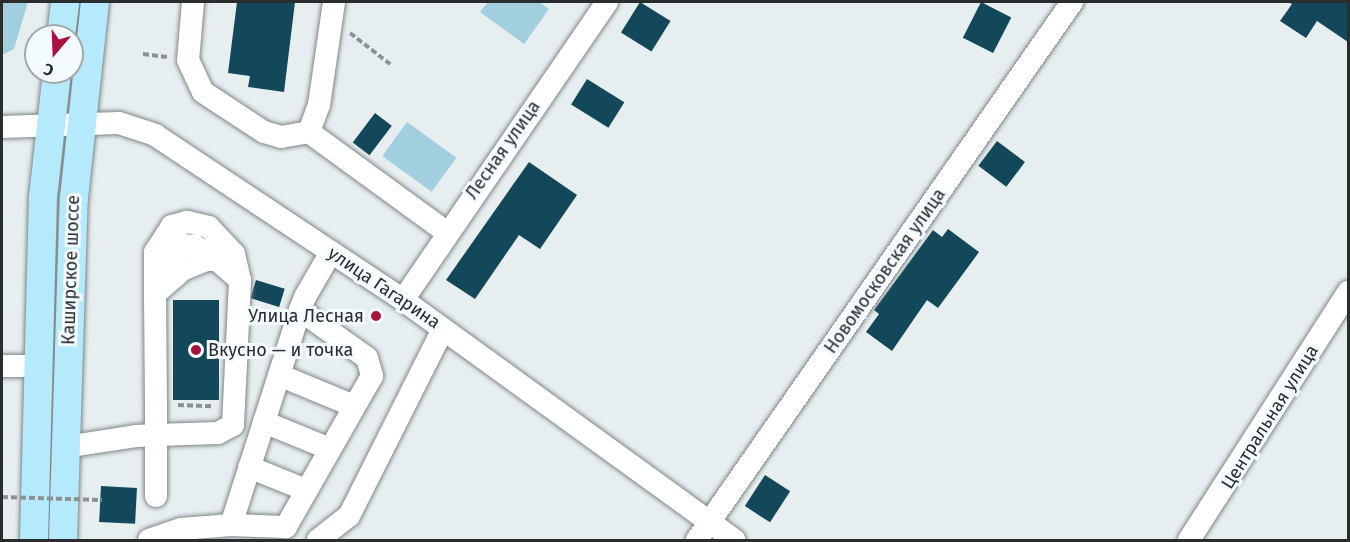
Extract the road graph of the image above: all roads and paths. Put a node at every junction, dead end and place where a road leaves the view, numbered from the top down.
1 (65, 2) edge
2 (95, 2) edge
3 (193, 2) edge
4 (607, 2) edge
5 (1072, 2) edge
6 (333, 10) edge
7 (62, 24) edge
8 (390, 64) dead end
9 (56, 84) edge
10 (51, 122) junction
11 (81, 122) junction
12 (2, 127) edge
13 (309, 132) junction
14 (445, 231) junction
15 (332, 252) junction
16 (240, 280) junction
17 (1348, 291) edge
18 (155, 294) junction
19 (403, 300) junction
20 (300, 310) junction
21 (443, 329) junction
22 (2, 366) edge
23 (36, 366) junction
24 (279, 375) junction
25 (170, 401) dead end
26 (225, 406) dead end
27 (354, 406) junction
28 (264, 422) junction
29 (156, 435) junction
30 (65, 447) junction
31 (330, 449) junction
32 (249, 467) junction
33 (306, 490) junction
34 (156, 496) dead end
35 (2, 497) edge
36 (102, 500) dead end
37 (231, 525) junction
38 (703, 532) edge
39 (283, 533) edge
40 (34, 540) edge
41 (63, 540) edge
42 (149, 540) edge
43 (318, 540) edge
44 (734, 540) edge
45 (1189, 540) edge

1 - 7 main road
2 - 11 main road, Каширское шоссе
3 - 13 street
4 - 14 street, Лесная улица
5 - 38 street, Новомосковская улица
6 - 8 path
6 - 13 street
9 - 10 main road, Каширское шоссе
10 - 11 street, улица Гагарина
10 - 12 street, улица Гагарина
10 - 23 main road, Каширское шоссе
11 - 15 street, улица Гагарина
11 - 30 main road, Каширское шоссе
13 - 14 street
14 - 19 street, Лесная улица
15 - 19 street, улица Гагарина
15 - 20 street
16 - 18 street
16 - 18 street
16 - 29 street
17 - 45 street, Центральная улица
18 - 29 street
19 - 21 street, улица Гагарина
20 - 24 street
20 - 27 street
21 - 38 street, улица Гагарина
21 - 43 street
22 - 23 street
23 - 40 main road, Каширское шоссе
24 - 27 street
24 - 28 street
25 - 26 path
27 - 31 street
28 - 31 street
28 - 32 street
29 - 30 street
29 - 34 street
30 - 41 main road, Каширское шоссе
31 - 33 street
32 - 33 street
32 - 37 street
33 - 39 street
35 - 36 path, bridge
37 - 39 street
37 - 42 street
38 - 44 street, улица Гагарина

